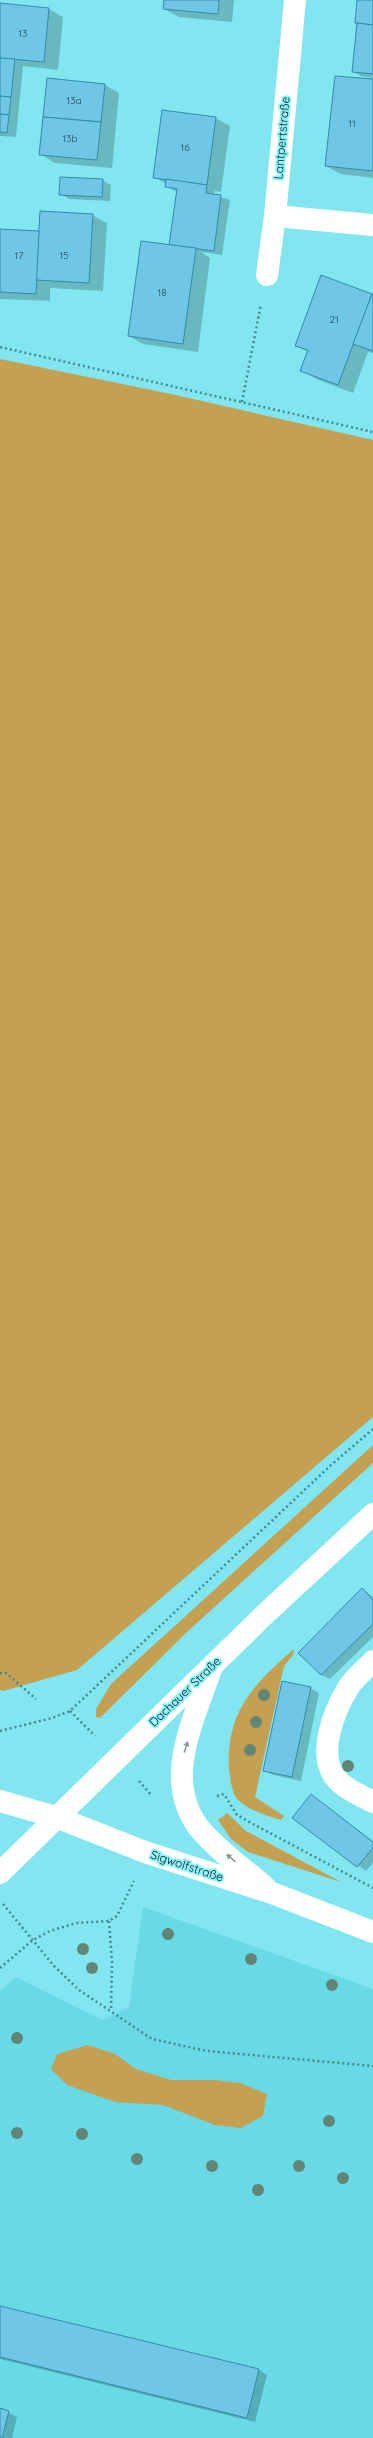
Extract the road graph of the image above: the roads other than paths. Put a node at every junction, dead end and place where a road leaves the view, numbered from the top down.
1 (295, 0) edge
2 (275, 216) junction
3 (373, 225) edge
4 (267, 275) road end
5 (373, 1514) edge
6 (373, 1661) edge
7 (212, 1666) junction
8 (0, 1801) edge
9 (373, 1802) edge
10 (56, 1817) junction
11 (0, 1873) edge
12 (272, 1892) junction
13 (373, 1932) edge

1 - 2 street, Lantpertstraße
2 - 3 street
2 - 4 street, Lantpertstraße
5 - 7 street, Dachauer Straße
6 - 9 street
7 - 10 street, Dachauer Straße
12 -> 7 street
8 - 10 street, Sigwolfstraße
10 - 11 street, Dachauer Straße
10 - 12 street, Sigwolfstraße
12 - 13 street, Sigwolfstraße

